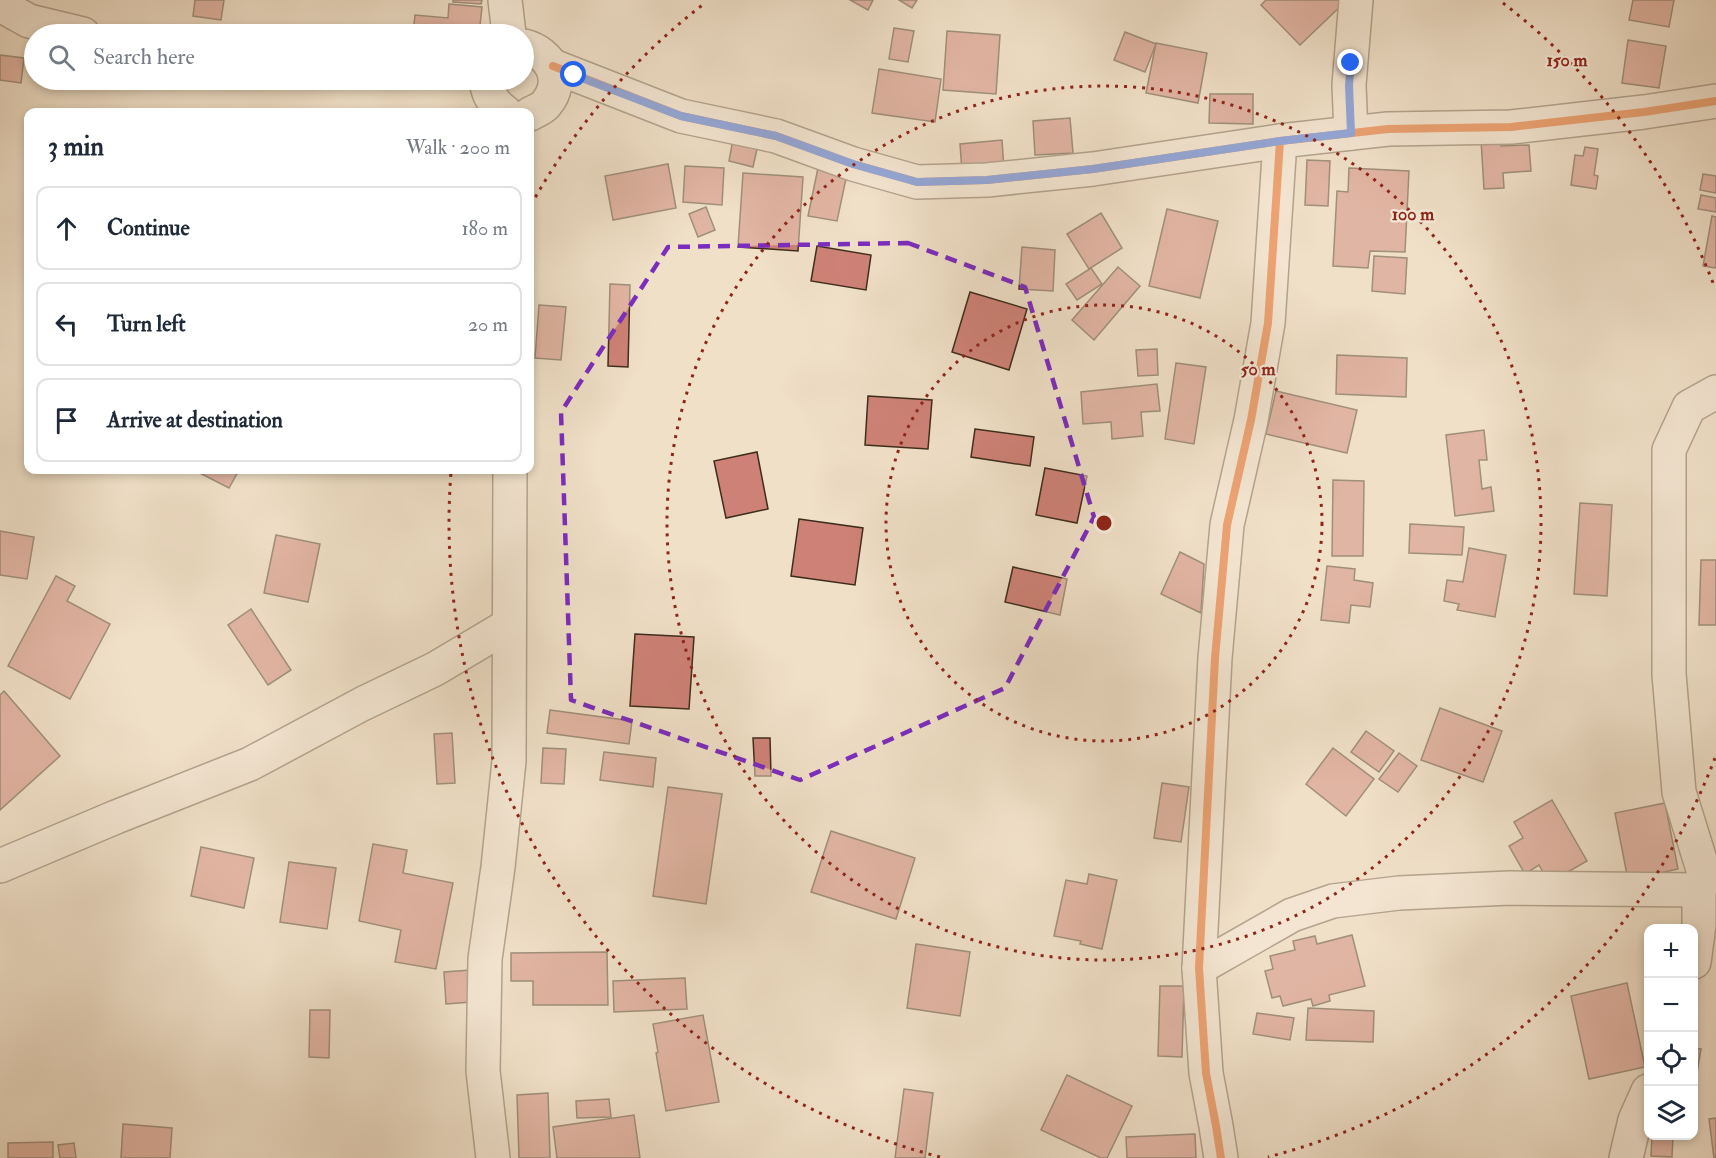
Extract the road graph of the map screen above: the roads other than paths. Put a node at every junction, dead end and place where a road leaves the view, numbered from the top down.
1 (505, 0) edge
2 (1356, 0) edge
3 (0, 5) edge
4 (41, 24) edge
5 (508, 24) edge
6 (534, 49) edge
7 (553, 66) junction
8 (487, 90) edge
9 (1716, 101) edge
10 (500, 108) edge
11 (534, 112) edge
12 (1351, 133) junction
13 (1280, 141) junction
14 (1716, 392) edge
15 (510, 474) edge
16 (509, 625) junction
17 (0, 866) edge
18 (1706, 880) edge
19 (1698, 937) edge
20 (1199, 968) junction
21 (1644, 1101) edge
22 (493, 1158) edge
23 (1221, 1158) edge
24 (1626, 1158) edge

1 - 5 street
2 - 12 street
3 - 4 street
6 - 7 street
7 - 11 street
7 - 13 street
8 - 10 street
9 - 12 street
12 - 13 street
13 - 20 street
14 - 18 street
15 - 16 street
16 - 17 street
16 - 22 street
18 - 19 street
18 - 20 street
20 - 23 street
21 - 24 street

